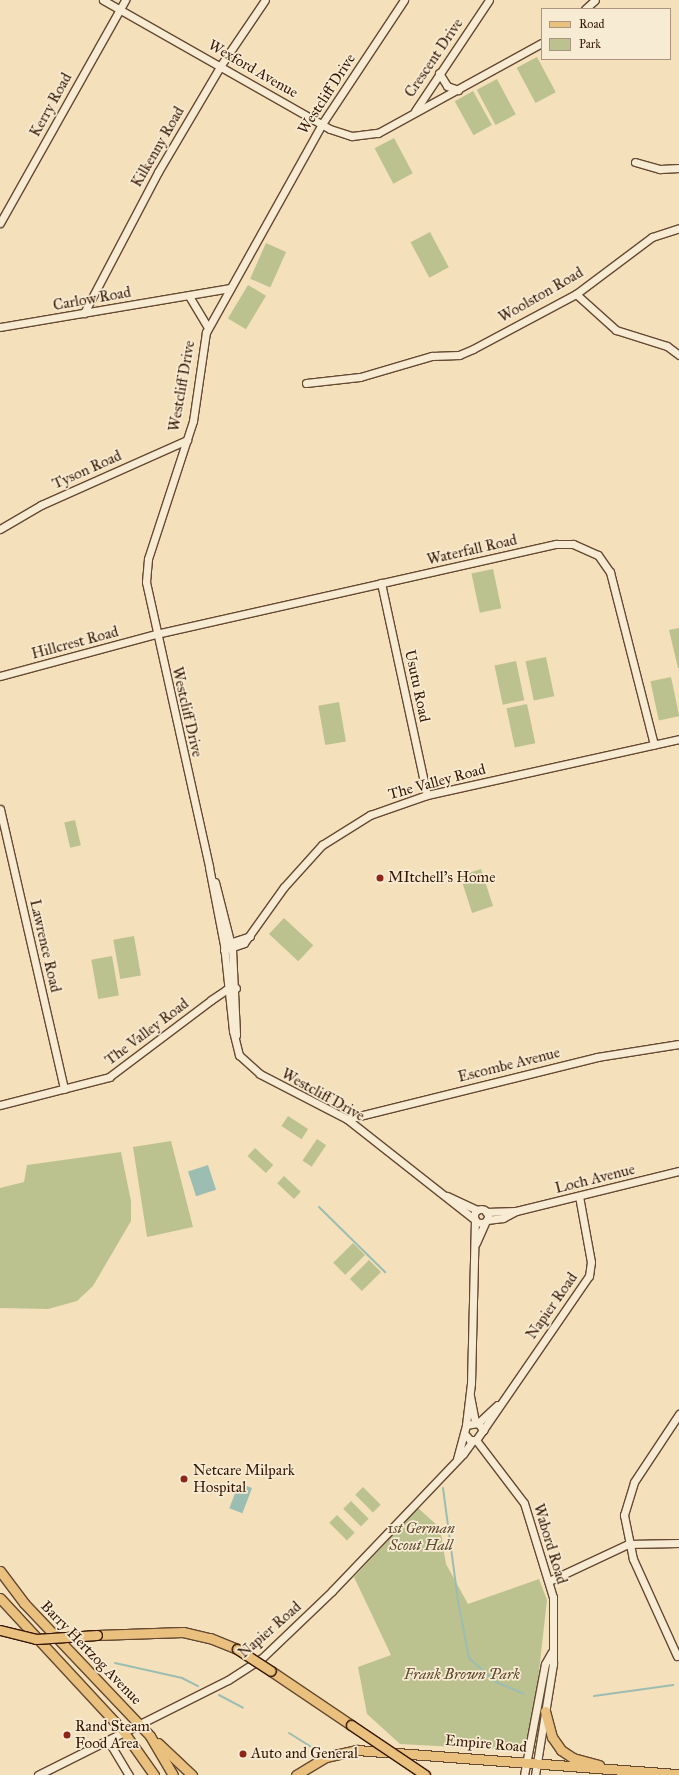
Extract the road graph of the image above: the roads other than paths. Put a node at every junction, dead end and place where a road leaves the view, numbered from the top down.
1 (103, 0) edge
2 (125, 0) edge
3 (265, 0) edge
4 (404, 0) edge
5 (488, 0) edge
6 (595, 0) edge
7 (586, 8) edge
8 (119, 9) junction
9 (541, 44) edge
10 (221, 65) junction
11 (440, 73) junction
12 (458, 90) junction
13 (415, 111) junction
14 (322, 124) junction
15 (635, 162) dead end
16 (679, 168) edge
17 (0, 223) edge
18 (679, 228) edge
19 (230, 288) junction
20 (576, 294) junction
21 (189, 296) junction
22 (84, 313) junction
23 (0, 327) edge
24 (208, 328) junction
25 (679, 355) edge
26 (306, 382) dead end
27 (186, 440) junction
28 (0, 529) edge
29 (381, 583) junction
30 (156, 634) junction
31 (0, 676) edge
32 (679, 739) edge
33 (654, 744) junction
34 (427, 795) junction
35 (0, 809) edge
36 (228, 947) junction
37 (232, 989) junction
38 (679, 1044) edge
39 (64, 1089) junction
40 (0, 1105) edge
41 (347, 1119) junction
42 (679, 1171) edge
43 (447, 1196) junction
44 (579, 1196) junction
45 (477, 1210) junction
46 (516, 1211) junction
47 (486, 1212) junction
48 (474, 1220) junction
49 (486, 1220) junction
50 (476, 1244) junction
51 (470, 1396) junction
52 (504, 1398) junction
53 (679, 1414) edge
54 (476, 1422) junction
55 (466, 1425) junction
56 (483, 1432) junction
57 (464, 1433) junction
58 (475, 1440) junction
59 (489, 1453) junction
60 (457, 1459) junction
61 (679, 1543) edge
62 (628, 1544) junction
63 (0, 1571) edge
64 (549, 1581) junction
65 (0, 1598) edge
66 (0, 1630) edge
67 (551, 1653) junction
68 (677, 1656) dead end
69 (545, 1711) junction
70 (139, 1723) junction
71 (123, 1731) junction
72 (150, 1736) junction
73 (108, 1742) junction
74 (526, 1762) junction
75 (537, 1763) junction
76 (617, 1770) junction
77 (679, 1774) edge
78 (38, 1775) edge
79 (129, 1775) edge
80 (154, 1775) edge
81 (173, 1775) edge
82 (192, 1775) edge
83 (296, 1775) edge
84 (425, 1775) edge
85 (524, 1775) edge
86 (534, 1775) edge

1 - 8 street, Wexford Avenue
2 - 8 street, Kerry Road
3 - 10 street, Kilkenny Road
4 - 14 street, Westcliff Drive
5 - 11 street, Crescent Drive
6 - 7 street
8 - 10 street, Wexford Avenue
8 - 17 street, Kerry Road
9 - 12 street, Wexford Avenue
10 - 14 street, Wexford Avenue
10 - 22 street, Kilkenny Road
11 - 12 street
11 - 13 street, Crescent Drive
12 - 13 street, Wexford Avenue
13 - 14 street, Wexford Avenue
14 - 19 street, Westcliff Drive
15 - 16 street
18 - 20 street, Woolston Road
19 - 21 street, Carlow Road
19 - 24 street, Westcliff Drive
20 - 25 street
20 - 26 street, Woolston Road
21 - 22 street, Carlow Road
21 - 24 street
22 - 23 street, Carlow Road
24 - 27 street, Westcliff Drive
27 - 28 street, Tyson Road
27 - 30 street, Westcliff Drive
29 - 30 street, Waterfall Road
29 - 33 street, Waterfall Road
29 - 34 street, Usutu Road
30 - 31 street, Hillcrest Road
30 - 36 street, Westcliff Drive
32 - 33 street, The Valley Road
33 - 34 street, The Valley Road
34 - 36 street, The Valley Road
35 - 39 street, Lawrence Road
36 - 37 street, Westcliff Drive
37 - 39 street, The Valley Road
37 - 41 street, Westcliff Drive
38 - 41 street, Escombe Avenue
39 - 40 street, The Valley Road
41 - 43 street, Westcliff Drive
42 - 44 street, Loch Avenue
43 - 45 street, Westcliff Drive
43 - 48 street, Westcliff Drive
44 - 46 street, Loch Avenue
44 - 52 street, Napier Road
45 - 47 street, Westcliff Drive
45 - 48 street
46 - 47 street, Loch Avenue
46 - 49 street, Loch Avenue
47 - 49 street
48 - 49 street, Westcliff Drive
48 - 50 street
49 - 50 street
50 - 51 street
51 - 54 street
51 - 55 street
52 - 54 street, Napier Road
52 - 56 street, Napier Road
53 - 62 street
54 - 55 street
54 - 56 street, Wabord Road
55 - 57 street, Napier Road
56 - 58 street, Napier Road
56 - 59 street, Wabord Road
57 - 58 street, Wabord Road
57 - 60 street, Napier Road
58 - 59 street, Wabord Road
58 - 60 street, Napier Road
59 - 64 street, Wabord Road
60 - 70 street, Napier Road
61 - 62 street
62 - 64 street
62 - 68 street
63 - 70 main road, Barry Hertzog Avenue
64 - 67 street, Wabord Road
65 - 71 main road, Barry Hertzog Avenue
66 - 84 main road, bridge
67 - 69 street, Wabord Road
67 - 74 street, Wabord Road
69 - 75 street, Wabord Road
69 - 76 main road
70 - 71 street, Napier Road
70 - 72 main road, Barry Hertzog Avenue
71 - 73 street, Napier Road
71 - 80 main road, Barry Hertzog Avenue
72 - 81 main road, Barry Hertzog Avenue
72 - 82 main road
73 - 78 street, Napier Road
73 - 79 street
74 - 75 main road, Empire Road
74 - 83 main road, Empire Road
74 - 85 street, Wabord Road
75 - 76 main road, Empire Road
75 - 86 street, Wabord Road
76 - 77 main road, Empire Road

